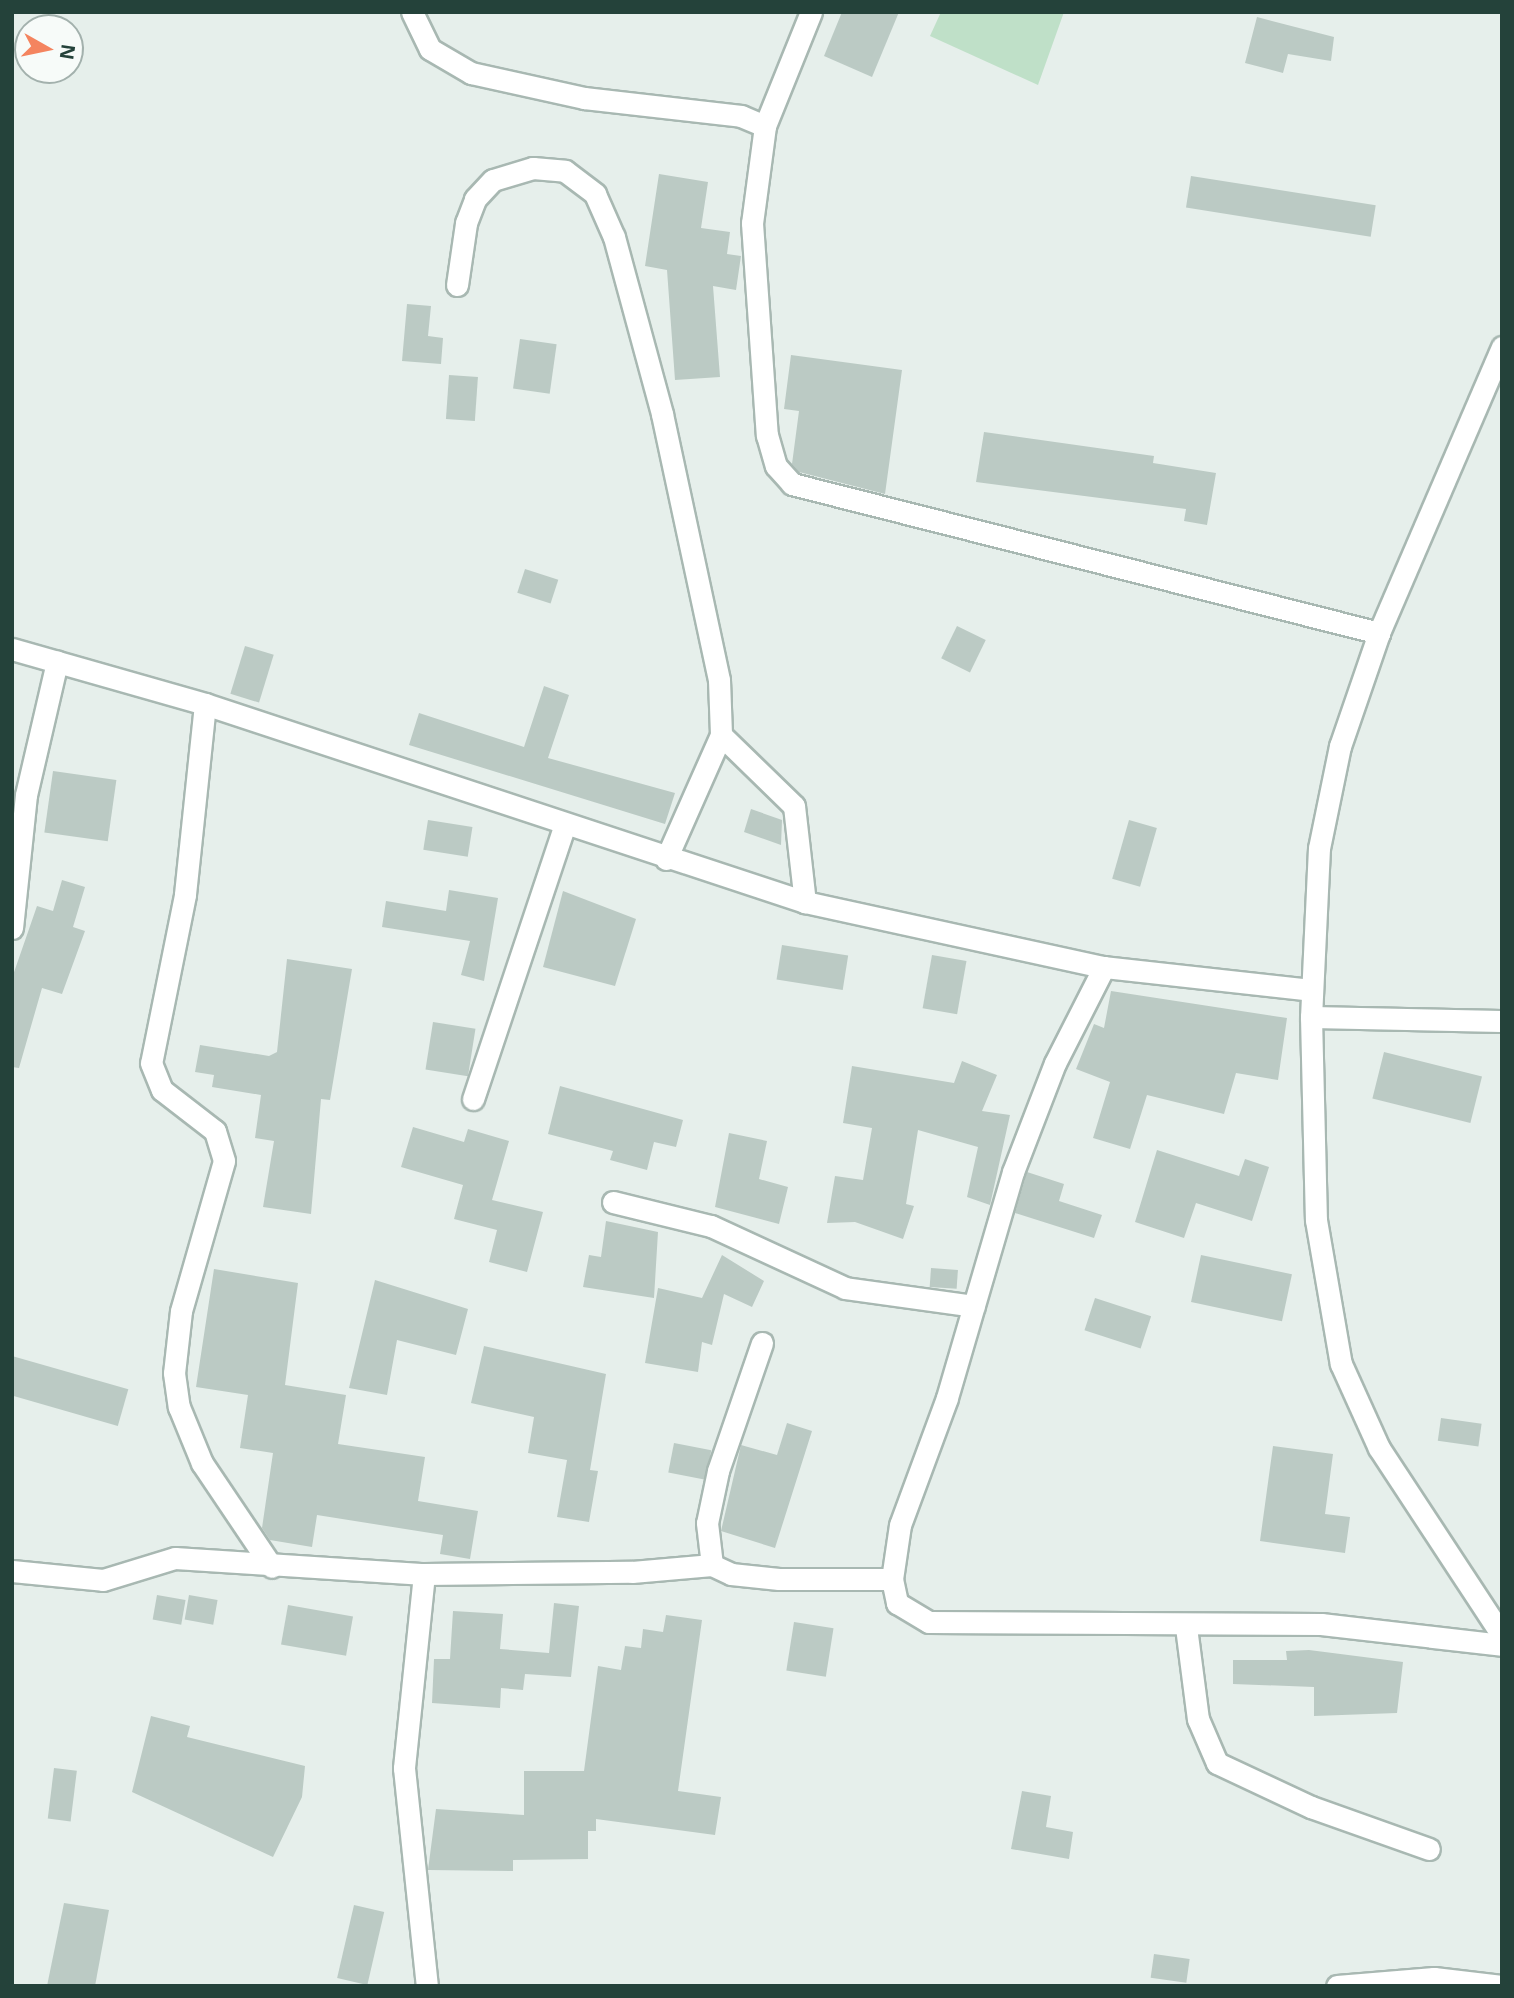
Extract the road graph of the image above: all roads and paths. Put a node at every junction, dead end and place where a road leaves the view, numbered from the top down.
1 (412, 12) edge
2 (811, 12) edge
3 (765, 126) junction
4 (457, 285) dead end
5 (1502, 347) edge
6 (1379, 633) junction
7 (12, 649) edge
8 (57, 662) junction
9 (205, 704) junction
10 (721, 735) junction
11 (564, 827) junction
12 (666, 859) junction
13 (805, 902) junction
14 (12, 928) edge
15 (1104, 967) junction
16 (1312, 990) junction
17 (1311, 1017) junction
18 (1502, 1021) edge
19 (473, 1099) dead end
20 (613, 1202) dead end
21 (974, 1306) junction
22 (762, 1343) dead end
23 (712, 1565) junction
24 (272, 1567) junction
25 (12, 1571) edge
26 (424, 1574) junction
27 (892, 1579) junction
28 (1186, 1627) junction
29 (1502, 1635) edge
30 (1502, 1645) edge
31 (1429, 1849) dead end
32 (427, 1986) edge
33 (1338, 1986) edge
34 (1502, 1986) edge

1 - 3 street
2 - 3 street
3 - 6 street
4 - 10 street
5 - 6 street
6 - 16 street
7 - 8 street
8 - 9 street
8 - 14 street
9 - 11 street
9 - 24 street
10 - 12 street
10 - 13 street
11 - 12 street
11 - 19 street
12 - 13 street
13 - 15 street
15 - 16 street
15 - 21 street
16 - 17 street
17 - 18 street
17 - 29 street
20 - 21 street
21 - 27 street
22 - 23 street
23 - 26 street
23 - 27 street
24 - 25 street
24 - 26 street
26 - 32 street
27 - 28 street
28 - 30 street
28 - 31 street
33 - 34 street

